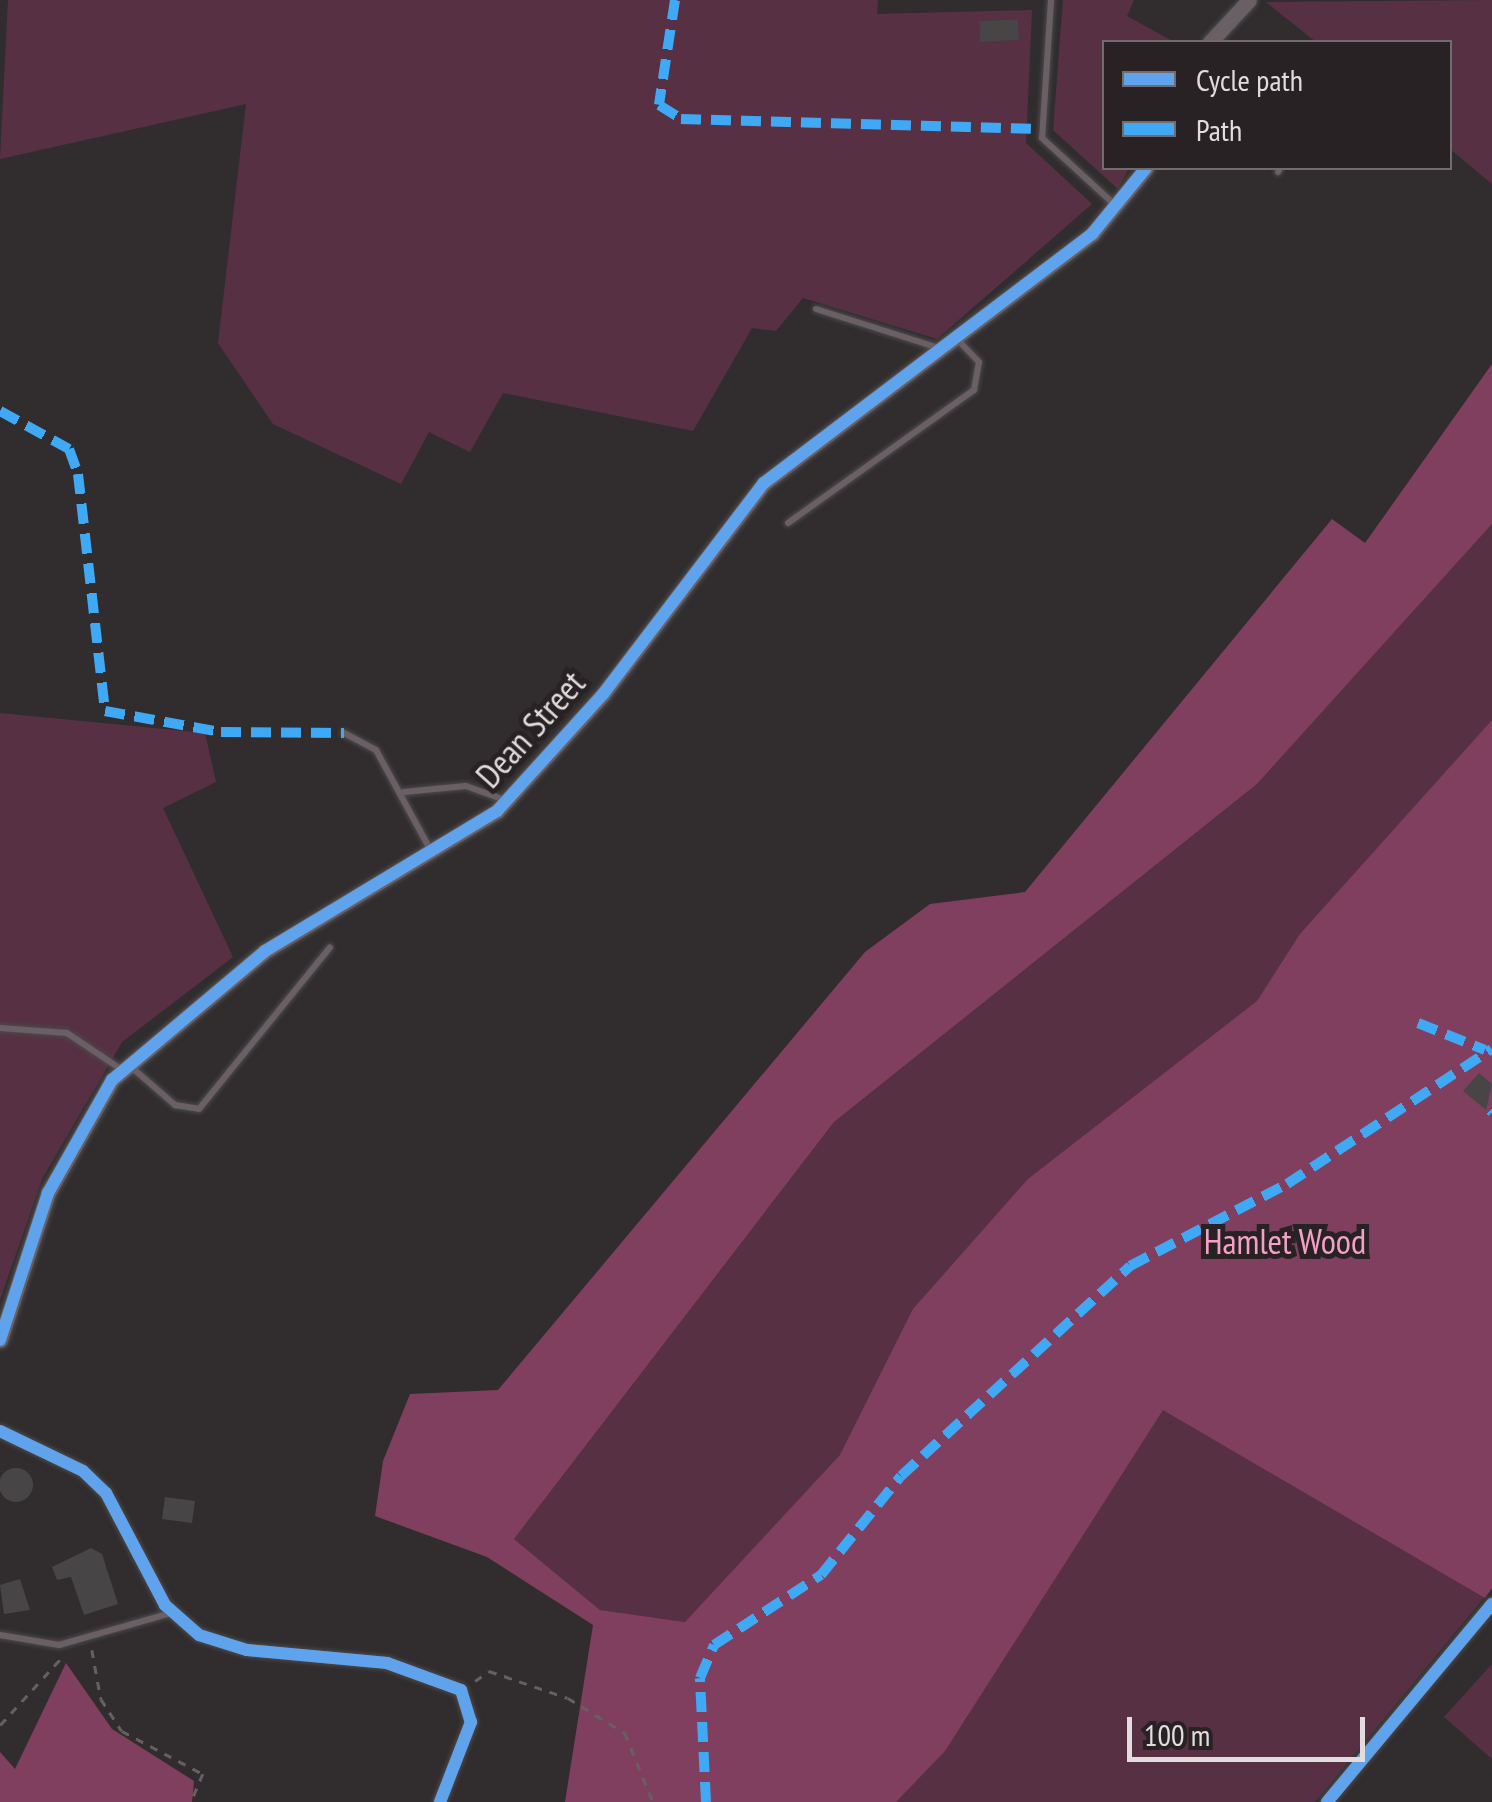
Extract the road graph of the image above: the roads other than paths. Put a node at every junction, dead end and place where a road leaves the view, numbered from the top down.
1 (1051, 0) edge
2 (1250, 0) edge
3 (1212, 40) edge
4 (1145, 170) edge
5 (1118, 208) junction
6 (816, 309) dead end
7 (955, 338) junction
8 (940, 348) junction
9 (788, 523) dead end
10 (344, 733) dead end
11 (404, 792) junction
12 (508, 801) junction
13 (433, 857) junction
14 (330, 947) dead end
15 (0, 1028) edge
16 (126, 1068) junction
17 (0, 1340) edge
18 (0, 1430) edge
19 (1492, 1604) edge
20 (172, 1613) junction
21 (0, 1634) edge
22 (440, 1802) edge
23 (1328, 1802) edge

1 - 5 lane
2 - 3 street
4 - 5 street, Dean Street
5 - 7 street, Dean Street
6 - 8 lane
7 - 8 street, Dean Street
7 - 9 lane
8 - 12 street, Dean Street
10 - 11 lane
11 - 12 lane
11 - 13 lane
12 - 13 street, Dean Street
13 - 16 street, Dean Street
14 - 16 lane
15 - 16 lane
16 - 17 street, Dean Street
18 - 20 street
19 - 23 street
20 - 21 lane
20 - 22 street

